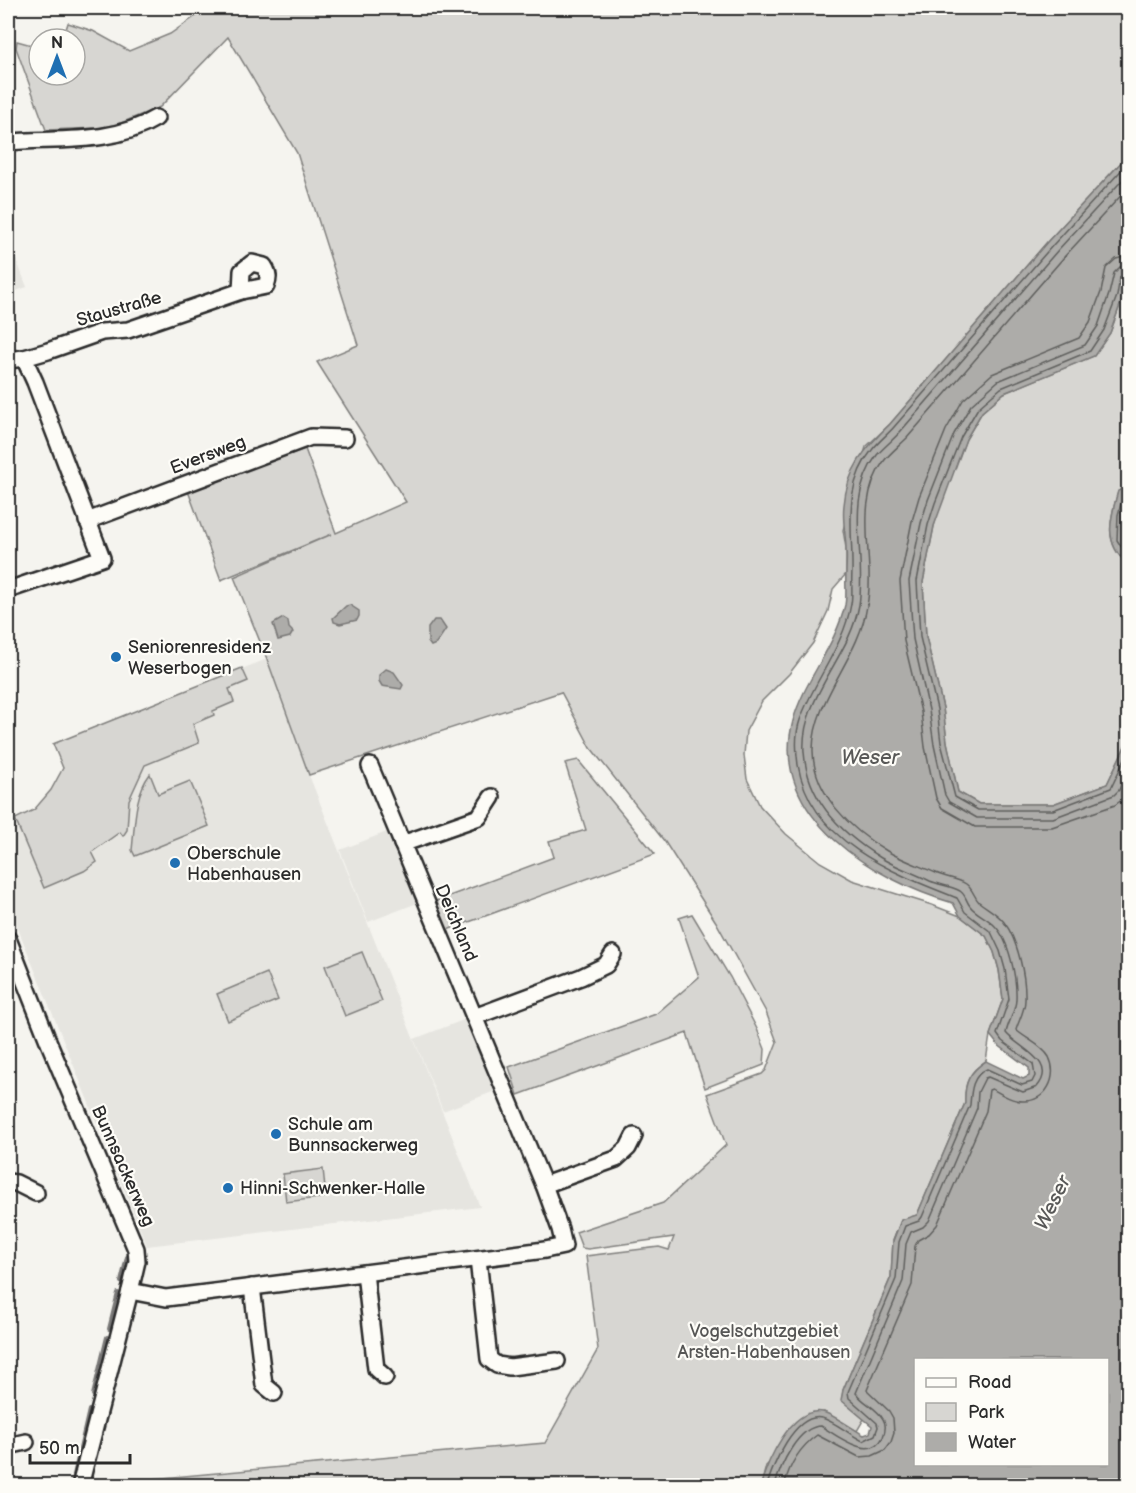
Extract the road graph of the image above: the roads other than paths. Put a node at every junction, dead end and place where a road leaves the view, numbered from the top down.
1 (156, 118) dead end
2 (8, 142) edge
3 (241, 291) dead end
4 (24, 358) junction
5 (8, 360) edge
6 (345, 438) dead end
7 (87, 521) junction
8 (8, 590) edge
9 (370, 766) dead end
10 (492, 797) dead end
11 (402, 844) junction
12 (8, 939) edge
13 (613, 954) dead end
14 (474, 1017) junction
15 (634, 1136) dead end
16 (8, 1182) edge
17 (544, 1185) junction
18 (36, 1193) dead end
19 (478, 1259) junction
20 (365, 1273) junction
21 (252, 1287) junction
22 (130, 1292) junction
23 (557, 1361) dead end
24 (385, 1377) dead end
25 (274, 1393) dead end
26 (26, 1442) dead end
27 (8, 1446) edge
28 (80, 1485) edge

1 - 2 street
3 - 4 street, Staustraße
4 - 5 street, Staustraße
4 - 7 street
6 - 7 street, Eversweg
7 - 8 street
9 - 11 street, Deichland
10 - 11 street
11 - 14 street, Deichland
12 - 22 street, Bunnsackerweg
13 - 14 street
14 - 17 street, Deichland
15 - 17 street
16 - 18 street
17 - 19 street, Deichland
19 - 20 street, Deichland
19 - 23 street
20 - 21 street, Deichland
20 - 24 street
21 - 22 street, Deichland
21 - 25 street
22 - 28 street, Bunnsackerweg
26 - 27 street

